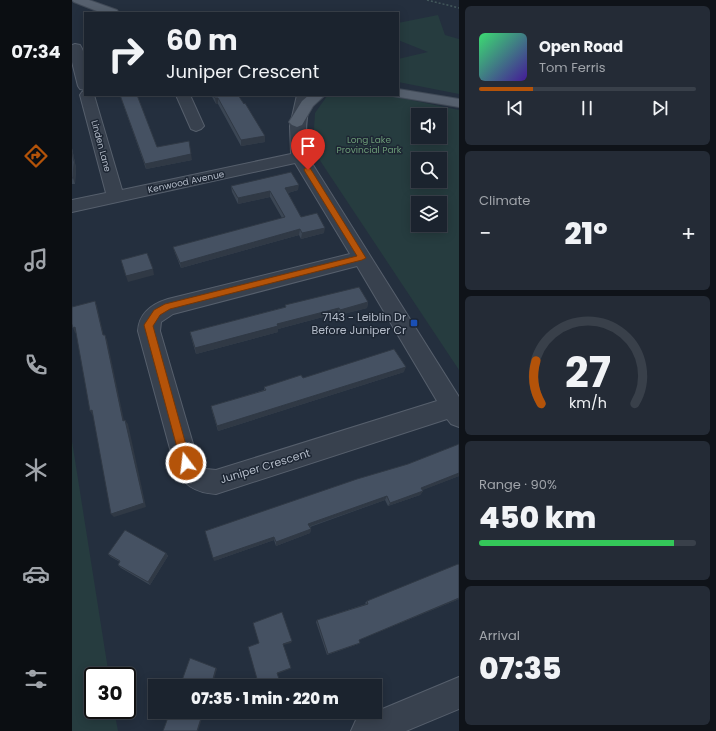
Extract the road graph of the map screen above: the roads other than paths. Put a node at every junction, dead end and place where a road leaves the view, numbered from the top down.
1 (78, 0) edge
2 (110, 12) edge
3 (75, 48) dead end
4 (84, 82) edge
5 (399, 92) edge
6 (87, 96) edge
7 (183, 96) edge
8 (304, 96) edge
9 (317, 96) edge
10 (459, 103) edge
11 (297, 122) junction
12 (196, 126) dead end
13 (300, 157) junction
14 (115, 196) junction
15 (72, 206) edge
16 (362, 258) junction
17 (456, 412) edge
18 (459, 693) edge
19 (367, 731) edge

1 - 2 main road
3 - 4 street
5 - 10 main road
6 - 14 street, Linden Lane
7 - 12 street
8 - 11 street
9 - 11 main road
11 - 13 street
13 - 14 street, Kenwood Avenue
13 - 16 street
14 - 15 street, Kenwood Avenue
16 - 17 street
16 - 17 street, Juniper Crescent
18 - 19 street

